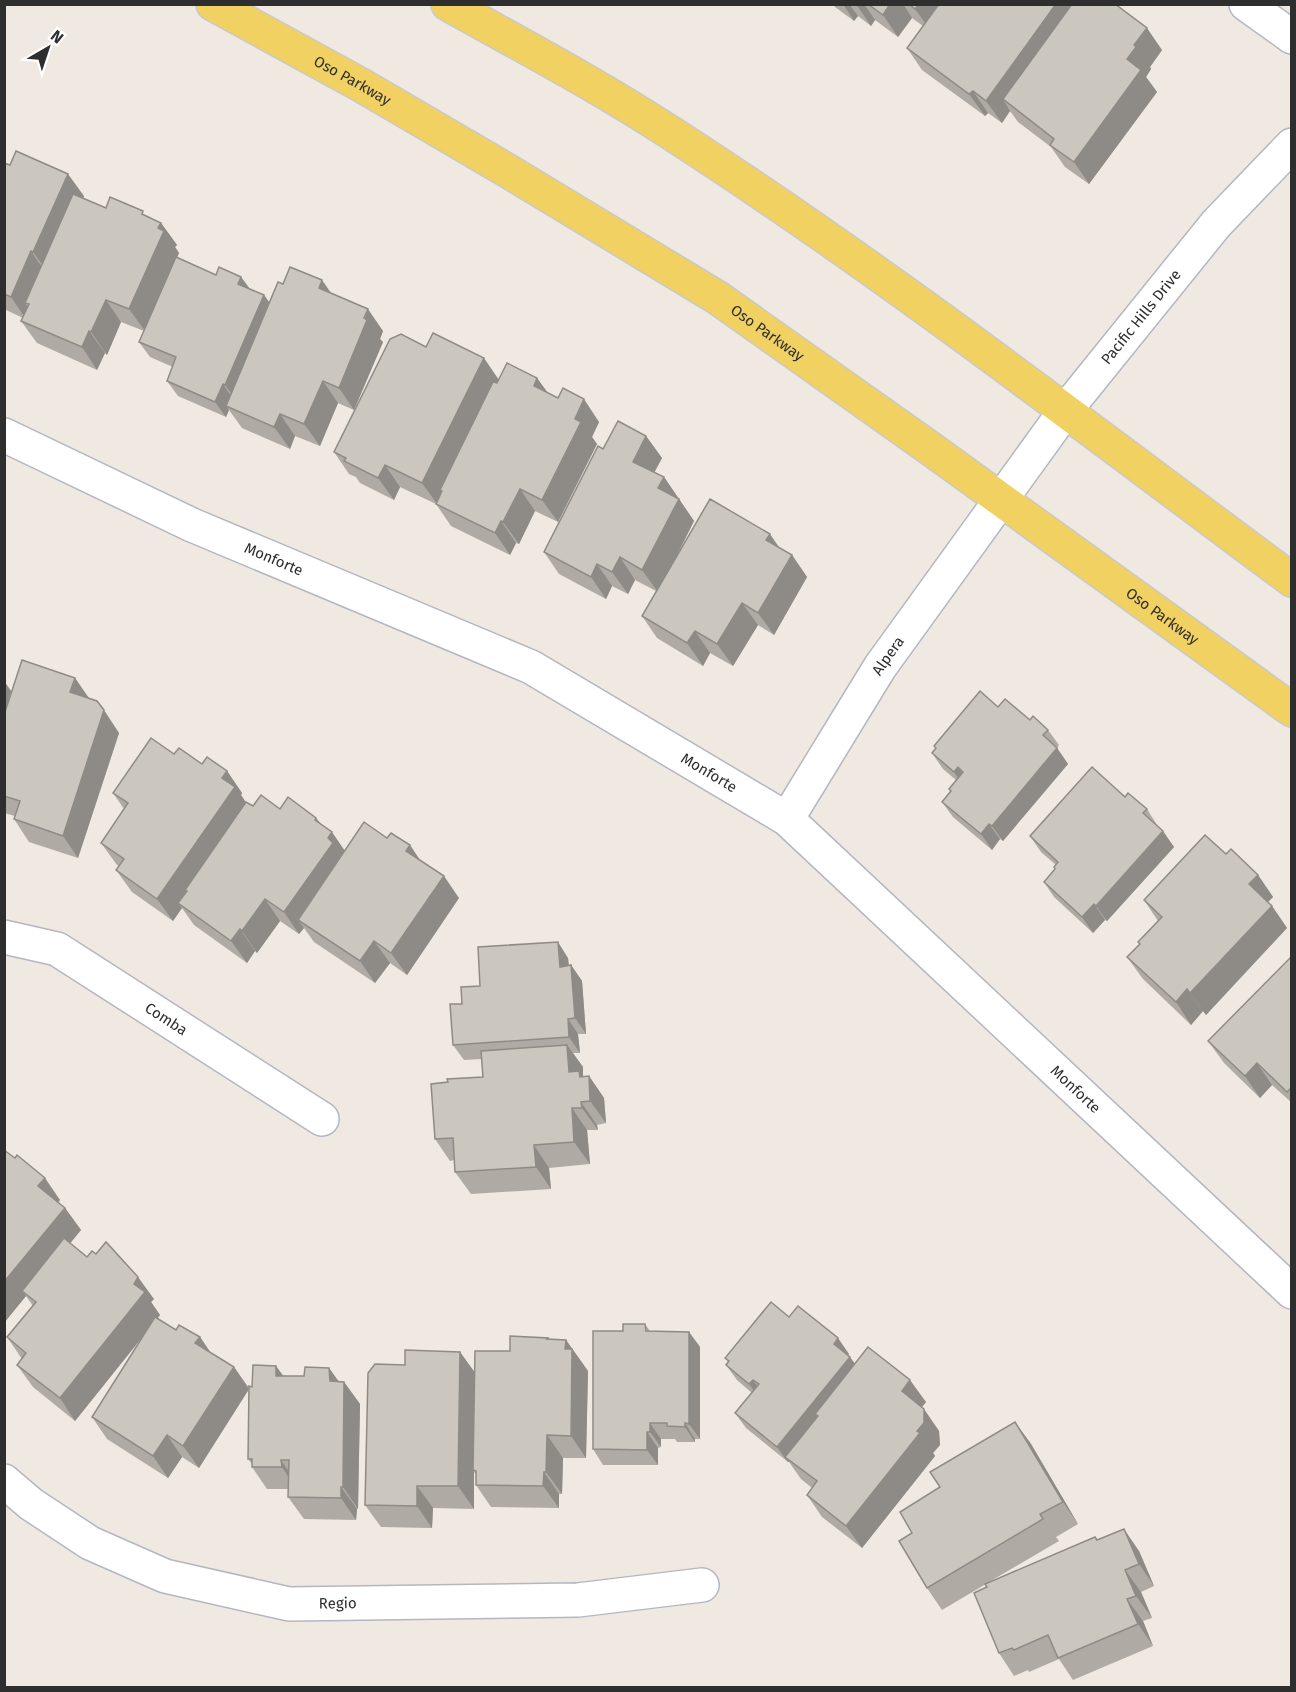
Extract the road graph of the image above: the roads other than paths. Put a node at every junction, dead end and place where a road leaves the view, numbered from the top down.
1 (213, 4) edge
2 (448, 4) edge
3 (1246, 4) edge
4 (1292, 37) edge
5 (1292, 145) edge
6 (1065, 411) junction
7 (4, 435) edge
8 (1001, 500) junction
9 (1292, 580) edge
10 (1292, 710) edge
11 (788, 819) junction
12 (4, 936) edge
13 (322, 1119) dead end
14 (1292, 1292) edge
15 (4, 1481) edge
16 (702, 1585) dead end

1 - 8 main road, Oso Parkway
2 - 6 main road
3 - 4 street
5 - 6 street, Pacific Hills Drive
6 - 8 street, Pacific Hills Drive
6 - 9 main road
7 - 11 street, Monforte
8 - 10 main road, Oso Parkway
8 - 11 street, Alpera
11 - 14 street, Monforte
12 - 13 street, Comba
15 - 16 street, Regio

